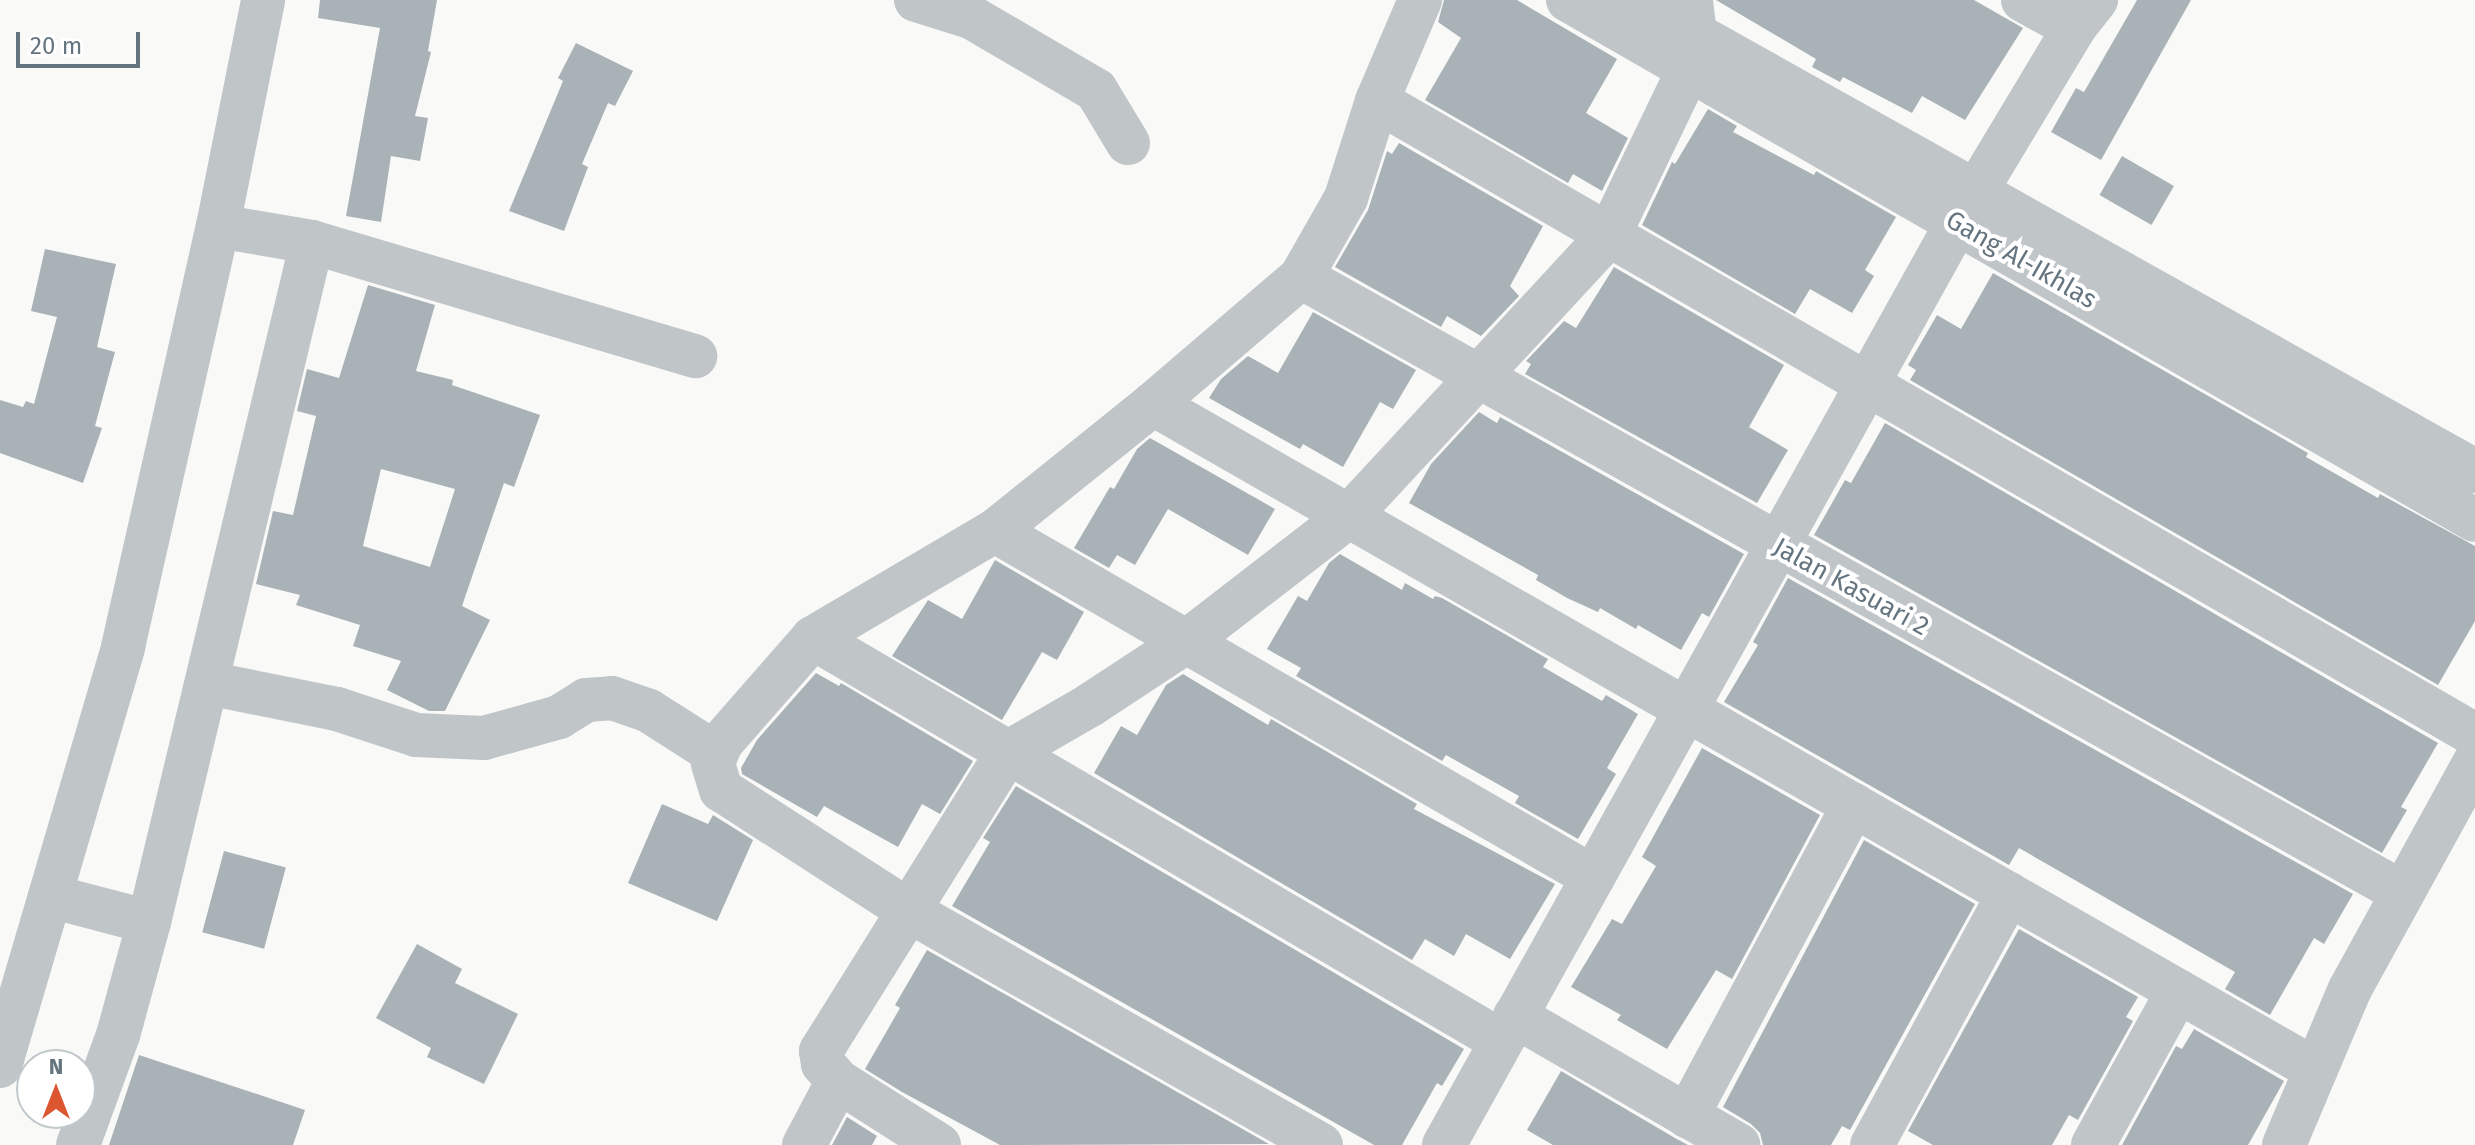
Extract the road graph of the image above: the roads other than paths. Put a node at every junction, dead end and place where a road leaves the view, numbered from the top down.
1 (263, 0) edge
2 (916, 0) edge
3 (1420, 0) edge
4 (1568, 0) edge
5 (1634, 0) edge
6 (2023, 0) edge
7 (975, 8) edge
8 (2085, 14) edge
9 (1692, 35) edge
10 (1377, 101) junction
11 (1128, 143) dead end
12 (1966, 207) junction
13 (226, 227) junction
14 (1609, 235) junction
15 (306, 242) junction
16 (1301, 277) junction
17 (695, 356) dead end
18 (1478, 377) junction
19 (1867, 384) junction
20 (1153, 404) junction
21 (2475, 471) edge
22 (1349, 516) junction
23 (2475, 520) edge
24 (995, 531) junction
25 (1777, 546) junction
26 (813, 638) junction
27 (1186, 642) junction
28 (207, 683) junction
29 (1686, 709) junction
30 (2475, 735) edge
31 (715, 753) junction
32 (1007, 753) junction
33 (2475, 762) edge
34 (1854, 805) junction
35 (1593, 877) junction
36 (2403, 893) junction
37 (2009, 894) junction
38 (59, 899) junction
39 (906, 909) junction
40 (138, 920) junction
41 (2178, 991) junction
42 (1508, 1029) junction
43 (0, 1066) edge
44 (2314, 1069) junction
45 (838, 1081) junction
46 (1687, 1116) junction
47 (78, 1145) edge
48 (804, 1145) edge
49 (939, 1145) edge
50 (1321, 1145) edge
51 (1444, 1145) edge
52 (1738, 1145) edge
53 (1872, 1145) edge
54 (2093, 1145) edge
55 (2284, 1145) edge

1 - 13 street
2 - 7 street
3 - 10 street
4 - 9 street, Gang Al-Ikhlas
5 - 9 street, Gang Al-Ikhlas
6 - 8 street
7 - 11 street
8 - 12 street
9 - 12 street, Gang Al-Ikhlas
9 - 14 street
10 - 14 street
10 - 16 street
12 - 19 street
12 - 21 street, Gang Al-Ikhlas
12 - 23 street, Gang Al-Ikhlas
13 - 15 street
13 - 38 street
14 - 18 street
14 - 19 street
15 - 17 street
15 - 28 street
16 - 18 street, Jalan Kasuari 2
16 - 20 street
18 - 22 street
18 - 25 street, Jalan Kasuari 2
19 - 25 street
19 - 30 street
20 - 22 street
20 - 24 street
22 - 27 street
22 - 29 street
24 - 26 street
24 - 27 street
25 - 29 street
25 - 36 street, Jalan Kasuari 2
26 - 31 street
26 - 32 street
27 - 32 street
27 - 35 street
28 - 31 street
28 - 40 street
29 - 34 street
29 - 35 street
31 - 39 street
32 - 39 street
32 - 42 street
33 - 36 street
34 - 37 street
34 - 46 street
35 - 42 street
36 - 44 street
37 - 41 street
37 - 53 street
38 - 40 street
38 - 43 street
39 - 45 street
39 - 50 street
40 - 47 street
41 - 44 street
41 - 54 street
42 - 46 street
42 - 51 street
44 - 55 street
45 - 48 street
45 - 49 street
46 - 52 street

